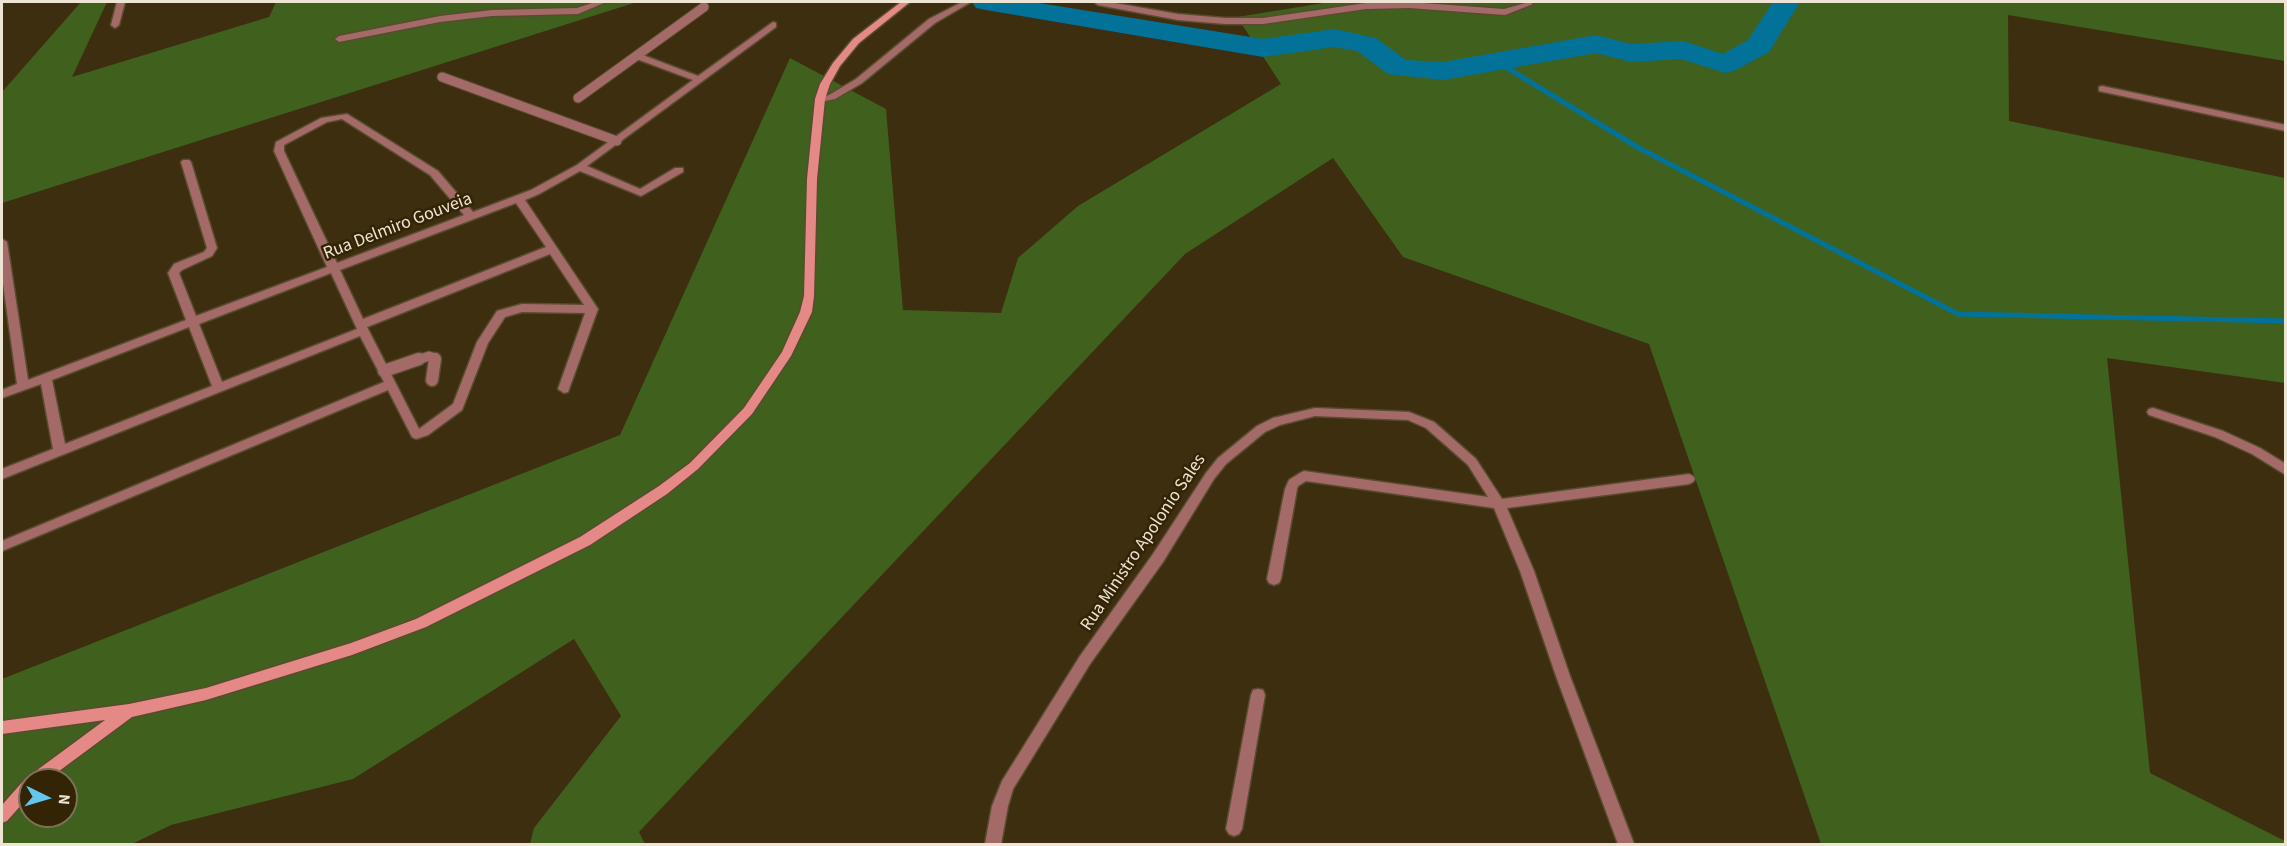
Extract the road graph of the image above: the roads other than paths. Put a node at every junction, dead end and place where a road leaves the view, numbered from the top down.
1 (121, 2) edge
2 (602, 2) edge
3 (906, 2) edge
4 (967, 2) edge
5 (1098, 2) edge
6 (1529, 4) dead end
7 (704, 7) dead end
8 (115, 25) dead end
9 (773, 25) dead end
10 (339, 39) dead end
11 (637, 56) junction
12 (442, 77) dead end
13 (699, 79) junction
14 (2102, 89) dead end
15 (578, 98) dead end
16 (820, 99) junction
17 (2286, 129) edge
18 (617, 141) junction
19 (186, 162) dead end
20 (580, 167) junction
21 (679, 170) dead end
22 (519, 199) junction
23 (471, 216) junction
24 (2, 242) edge
25 (552, 249) junction
26 (333, 269) junction
27 (592, 309) junction
28 (192, 324) junction
29 (361, 328) junction
30 (384, 371) junction
31 (46, 378) junction
32 (432, 380) dead end
33 (391, 384) junction
34 (23, 386) junction
35 (219, 388) junction
36 (564, 389) dead end
37 (2, 394) edge
38 (2153, 412) dead end
39 (60, 451) junction
40 (2286, 470) edge
41 (2, 474) edge
42 (1689, 479) dead end
43 (1499, 504) junction
44 (2, 546) edge
45 (1274, 579) dead end
46 (1258, 695) dead end
47 (129, 711) junction
48 (2, 727) edge
49 (51, 768) edge
50 (18, 798) edge
51 (2, 816) edge
52 (1234, 829) dead end
53 (993, 844) edge
54 (1626, 844) edge

1 - 8 street
2 - 10 street
3 - 16 main road
4 - 16 street
5 - 6 street
7 - 11 lane
9 - 13 street, Rua Delmiro Gouveia
11 - 13 street
11 - 15 lane
12 - 18 lane
13 - 18 street, Rua Delmiro Gouveia
14 - 17 street
16 - 47 main road
18 - 20 street, Rua Delmiro Gouveia
19 - 28 street
20 - 21 street
20 - 22 street, Rua Delmiro Gouveia
22 - 23 street, Rua Delmiro Gouveia
22 - 25 street
23 - 26 street, Rua Delmiro Gouveia
23 - 26 street
24 - 34 street
25 - 27 street
25 - 29 street
26 - 28 street, Rua Delmiro Gouveia
26 - 29 street
27 - 33 street
27 - 36 street
28 - 31 street, Rua Delmiro Gouveia
28 - 35 street
29 - 30 street
29 - 35 street
30 - 32 lane
30 - 33 street
31 - 34 street, Rua Delmiro Gouveia
31 - 39 street
33 - 44 street
34 - 37 street, Rua Delmiro Gouveia
35 - 39 street
38 - 40 street
39 - 41 street
42 - 43 street
43 - 45 street
43 - 53 street, Rua Ministro Apolonio Sales
43 - 54 street, Rua Ministro Apolonio Sales
46 - 52 street
47 - 48 main road
47 - 49 main road
50 - 51 main road

